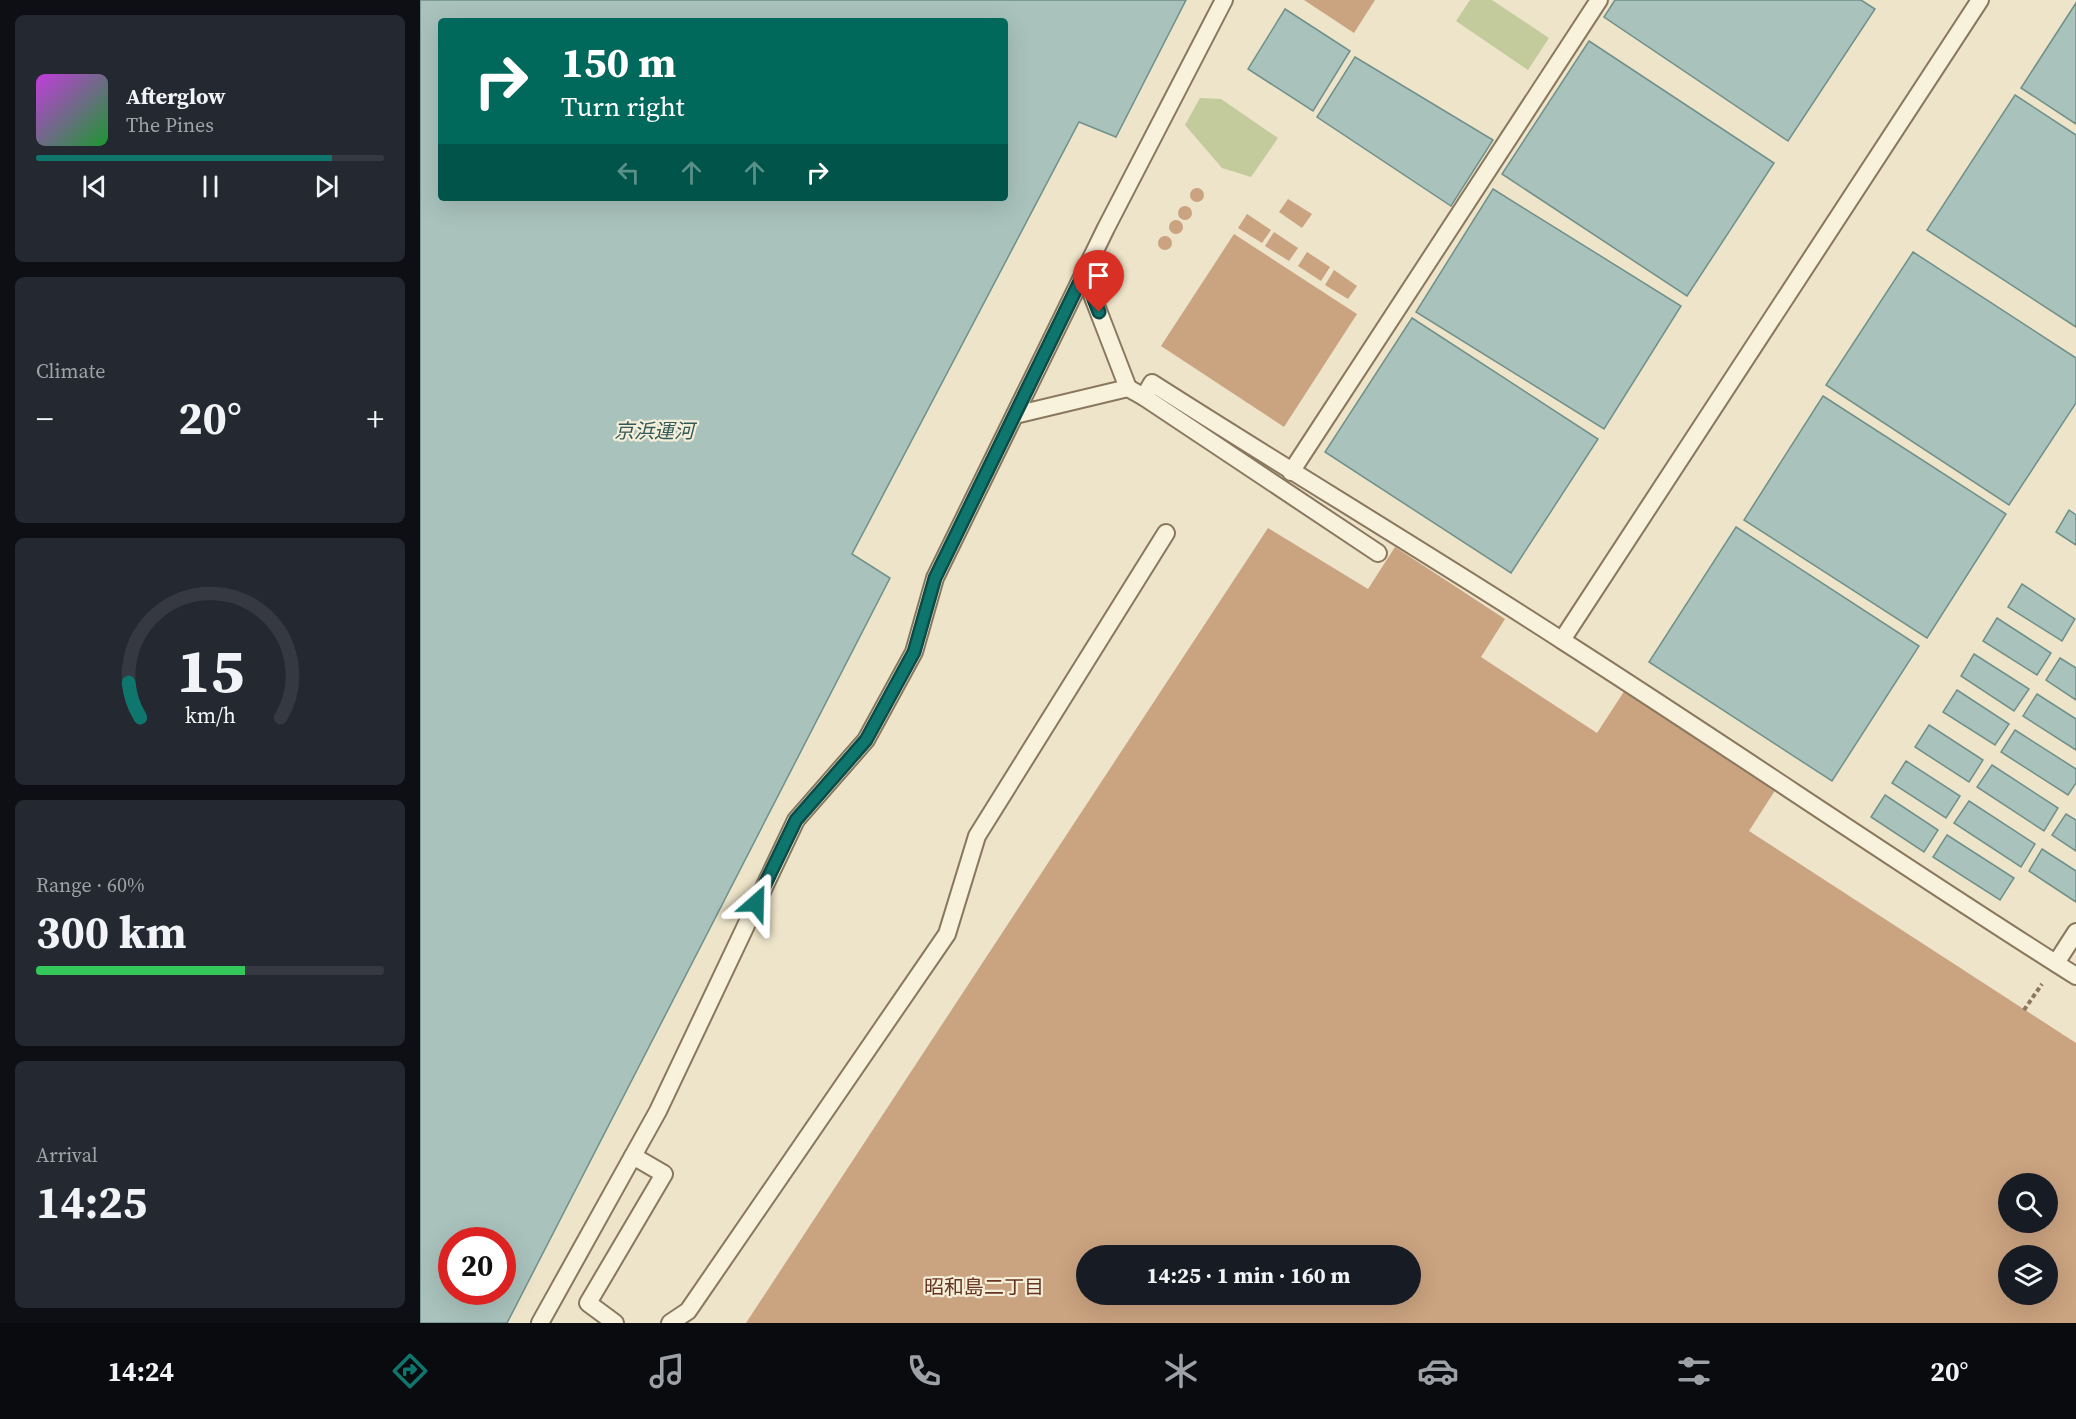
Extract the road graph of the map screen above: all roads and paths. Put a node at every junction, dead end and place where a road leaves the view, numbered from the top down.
1 (1224, 0) edge
2 (1599, 0) edge
3 (1980, 0) edge
4 (1084, 273) junction
5 (1128, 388) junction
6 (1144, 397) junction
7 (1015, 415) junction
8 (1291, 472) junction
9 (1166, 533) dead end
10 (1378, 553) dead end
11 (1562, 640) junction
12 (2076, 932) edge
13 (2056, 963) junction
14 (2076, 976) edge
15 (2024, 1010) dead end
16 (633, 1156) junction
17 (540, 1323) edge
18 (615, 1323) edge
19 (670, 1323) edge

1 - 4 lane
2 - 8 lane
3 - 11 lane
4 - 5 lane
4 - 7 lane
5 - 6 lane
5 - 7 lane
6 - 8 lane
6 - 10 lane
7 - 16 lane
8 - 11 lane
9 - 19 lane
11 - 13 lane
12 - 13 lane
13 - 14 lane
13 - 15 path
16 - 17 lane
16 - 18 lane

